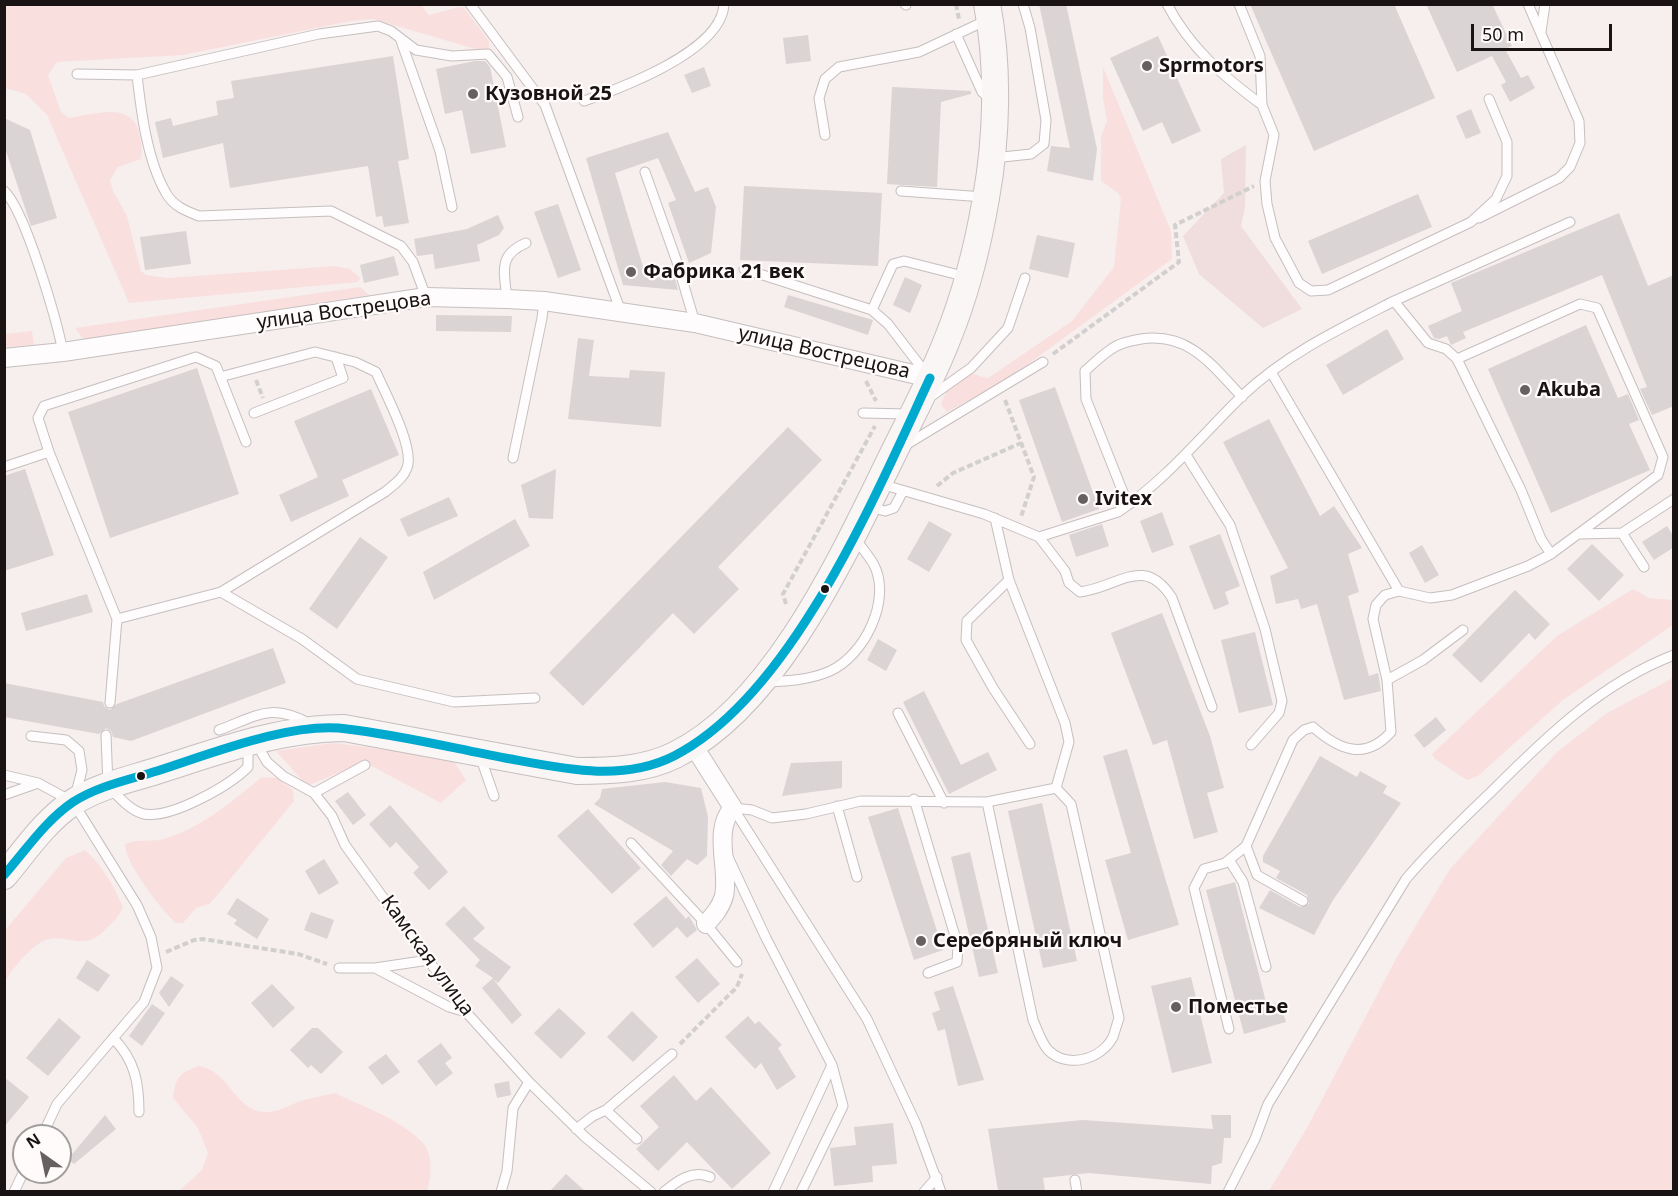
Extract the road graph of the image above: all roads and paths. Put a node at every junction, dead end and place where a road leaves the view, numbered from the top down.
1 (470, 4) edge
2 (724, 4) edge
3 (1023, 4) edge
4 (1167, 4) edge
5 (1239, 4) edge
6 (1528, 4) edge
7 (1545, 4) edge
8 (988, 12) edge
9 (1541, 33) junction
10 (956, 34) junction
11 (400, 38) junction
12 (77, 74) dead end
13 (137, 75) junction
14 (1489, 99) dead end
15 (584, 101) dead end
16 (993, 102) junction
17 (1262, 105) junction
18 (518, 117) dead end
19 (825, 135) dead end
20 (991, 158) junction
21 (645, 172) dead end
22 (1265, 181) junction
23 (4, 191) edge
24 (901, 191) dead end
25 (986, 197) junction
26 (452, 207) dead end
27 (1471, 222) junction
28 (1570, 222) dead end
29 (526, 243) dead end
30 (744, 269) dead end
31 (967, 277) junction
32 (1025, 278) dead end
33 (426, 297) junction
34 (507, 298) junction
35 (544, 301) junction
36 (1394, 302) junction
37 (872, 310) junction
38 (622, 314) junction
39 (695, 324) junction
40 (63, 352) junction
41 (336, 357) junction
42 (4, 358) edge
43 (1457, 359) junction
44 (1043, 362) joint
45 (252, 368) junction
46 (1271, 372) junction
47 (856, 376) dead end
48 (220, 377) junction
49 (930, 378) junction
50 (1000, 387) junction
51 (1242, 397) junction
52 (267, 409) junction
53 (914, 410) junction
54 (254, 413) dead end
55 (863, 413) dead end
56 (877, 413) junction
57 (246, 442) dead end
58 (1022, 443) junction
59 (49, 452) junction
60 (894, 452) junction
61 (1186, 455) junction
62 (513, 458) dead end
63 (4, 466) edge
64 (879, 483) junction
65 (903, 491) junction
66 (922, 497) junction
67 (1674, 499) edge
68 (1128, 505) junction
69 (867, 507) junction
70 (1022, 513) dead end
71 (994, 518) junction
72 (1622, 533) junction
73 (853, 534) junction
74 (1580, 534) junction
75 (1039, 537) junction
76 (1551, 554) junction
77 (1644, 567) dead end
78 (1009, 580) junction
79 (1399, 591) junction
80 (221, 592) junction
81 (786, 604) dead end
82 (117, 619) junction
83 (1463, 630) dead end
84 (1674, 655) edge
85 (1387, 680) junction
86 (761, 682) junction
87 (535, 698) dead end
88 (110, 703) dead end
89 (1212, 707) dead end
90 (898, 713) dead end
91 (317, 728) junction
92 (219, 730) dead end
93 (106, 735) dead end
94 (32, 736) dead end
95 (252, 742) junction
96 (1030, 744) dead end
97 (693, 745) junction
98 (1251, 745) dead end
99 (479, 754) junction
100 (365, 765) dead end
101 (4, 775) edge
102 (39, 783) junction
103 (108, 786) junction
104 (1056, 788) junction
105 (314, 793) junction
106 (4, 795) edge
107 (494, 796) dead end
108 (914, 799) junction
109 (73, 802) junction
110 (987, 802) junction
111 (944, 803) junction
112 (837, 806) junction
113 (733, 808) junction
114 (631, 843) dead end
115 (1246, 846) junction
116 (724, 847) junction
117 (1229, 860) junction
118 (4, 876) edge
119 (857, 877) dead end
120 (1303, 900) dead end
121 (706, 924) junction
122 (156, 956) junction
123 (429, 960) junction
124 (737, 962) joint
125 (1266, 967) dead end
126 (339, 968) joint
127 (375, 968) junction
128 (928, 973) dead end
129 (466, 1012) junction
130 (1228, 1029) dead end
131 (113, 1038) junction
132 (672, 1054) joint
133 (832, 1065) junction
134 (529, 1082) junction
135 (606, 1110) junction
136 (139, 1112) dead end
137 (48, 1124) edge
138 (576, 1129) junction
139 (637, 1140) dead end
140 (710, 1177) dead end
141 (936, 1177) junction
142 (1075, 1180) dead end
143 (501, 1191) edge
144 (651, 1191) edge
145 (664, 1191) edge
146 (773, 1191) edge
147 (802, 1191) edge
148 (924, 1191) edge
149 (941, 1191) edge
150 (1077, 1191) edge
151 (1228, 1191) edge

1 - 38 lane
2 - 15 lane
3 - 20 lane
4 - 17 lane
5 - 17 lane
6 - 9 lane
7 - 9 lane
8 - 10 lane
8 - 16 main road
9 - 27 lane
10 - 16 lane
10 - 19 lane
11 - 13 lane
11 - 18 lane
11 - 26 lane
12 - 13 lane
13 - 33 lane
14 - 27 lane
16 - 20 main road
17 - 22 lane
20 - 25 main road
21 - 39 lane
22 - 27 lane
22 - 44 path
23 - 40 lane
24 - 25 lane
25 - 31 main road
28 - 36 lane
29 - 34 lane
30 - 37 lane
31 - 37 lane
31 - 49 main road
32 - 53 lane
33 - 34 street, улица Вострецова
33 - 40 street, улица Вострецова
34 - 35 street, улица Вострецова
35 - 38 street, улица Вострецова
35 - 62 lane
36 - 43 lane
36 - 46 lane
37 - 49 lane
38 - 39 street, улица Вострецова
39 - 49 street, улица Вострецова
40 - 42 street, улица Вострецова
41 - 45 lane
41 - 52 lane
41 - 80 lane
43 - 74 lane
43 - 76 lane
44 - 50 lane
45 - 48 lane
45 - 52 path
46 - 51 lane
46 - 79 lane
47 - 56 path
48 - 57 lane
48 - 59 lane
49 - 53 main road
50 - 58 path
50 - 60 lane
51 - 61 lane
51 - 68 lane
52 - 54 lane
53 - 56 lane
53 - 60 main road
55 - 56 lane
56 - 81 path
58 - 66 path
58 - 70 path
59 - 63 lane
59 - 82 lane
60 - 64 main road
61 - 68 lane
61 - 98 lane
64 - 65 lane
64 - 69 main road
65 - 66 lane
65 - 69 lane
66 - 71 lane
67 - 72 lane
68 - 75 lane
69 - 73 main road
71 - 75 lane
71 - 78 lane
72 - 74 lane
72 - 77 lane
73 - 86 main road
73 - 86 lane
74 - 76 lane
75 - 89 lane
76 - 79 lane
78 - 96 lane
78 - 104 lane
79 - 85 lane
80 - 82 lane
80 - 87 lane
82 - 88 lane
83 - 85 lane
84 - 151 lane
85 - 115 lane
86 - 97 main road
90 - 111 lane
91 - 92 lane
91 - 95 main road
91 - 99 main road
93 - 103 lane
94 - 109 lane
95 - 103 main road
95 - 103 lane
95 - 105 lane, Камская улица
97 - 99 main road
97 - 113 street
99 - 107 lane
100 - 105 lane
101 - 102 lane
102 - 106 lane
102 - 109 lane
103 - 109 main road
104 - 110 lane
104 - 110 lane
105 - 123 lane, Камская улица
108 - 111 lane
108 - 112 lane
108 - 128 lane
109 - 118 main road
109 - 122 lane
110 - 111 lane
112 - 113 lane
112 - 119 lane
113 - 116 street
113 - 141 lane
114 - 121 lane
115 - 117 lane
115 - 120 lane
116 - 121 street
116 - 133 lane
117 - 125 lane
117 - 130 lane
121 - 124 lane
122 - 126 path
122 - 131 lane
123 - 127 lane
123 - 129 lane, Камская улица
124 - 132 path
126 - 127 lane
127 - 129 lane
129 - 134 lane, Камская улица
131 - 136 lane
131 - 137 lane
132 - 135 lane
133 - 146 lane
133 - 147 lane
134 - 138 lane, Камская улица
134 - 143 lane
135 - 138 lane
135 - 139 lane
138 - 144 lane, Камская улица
140 - 145 lane
141 - 148 lane
141 - 149 lane
142 - 150 lane

